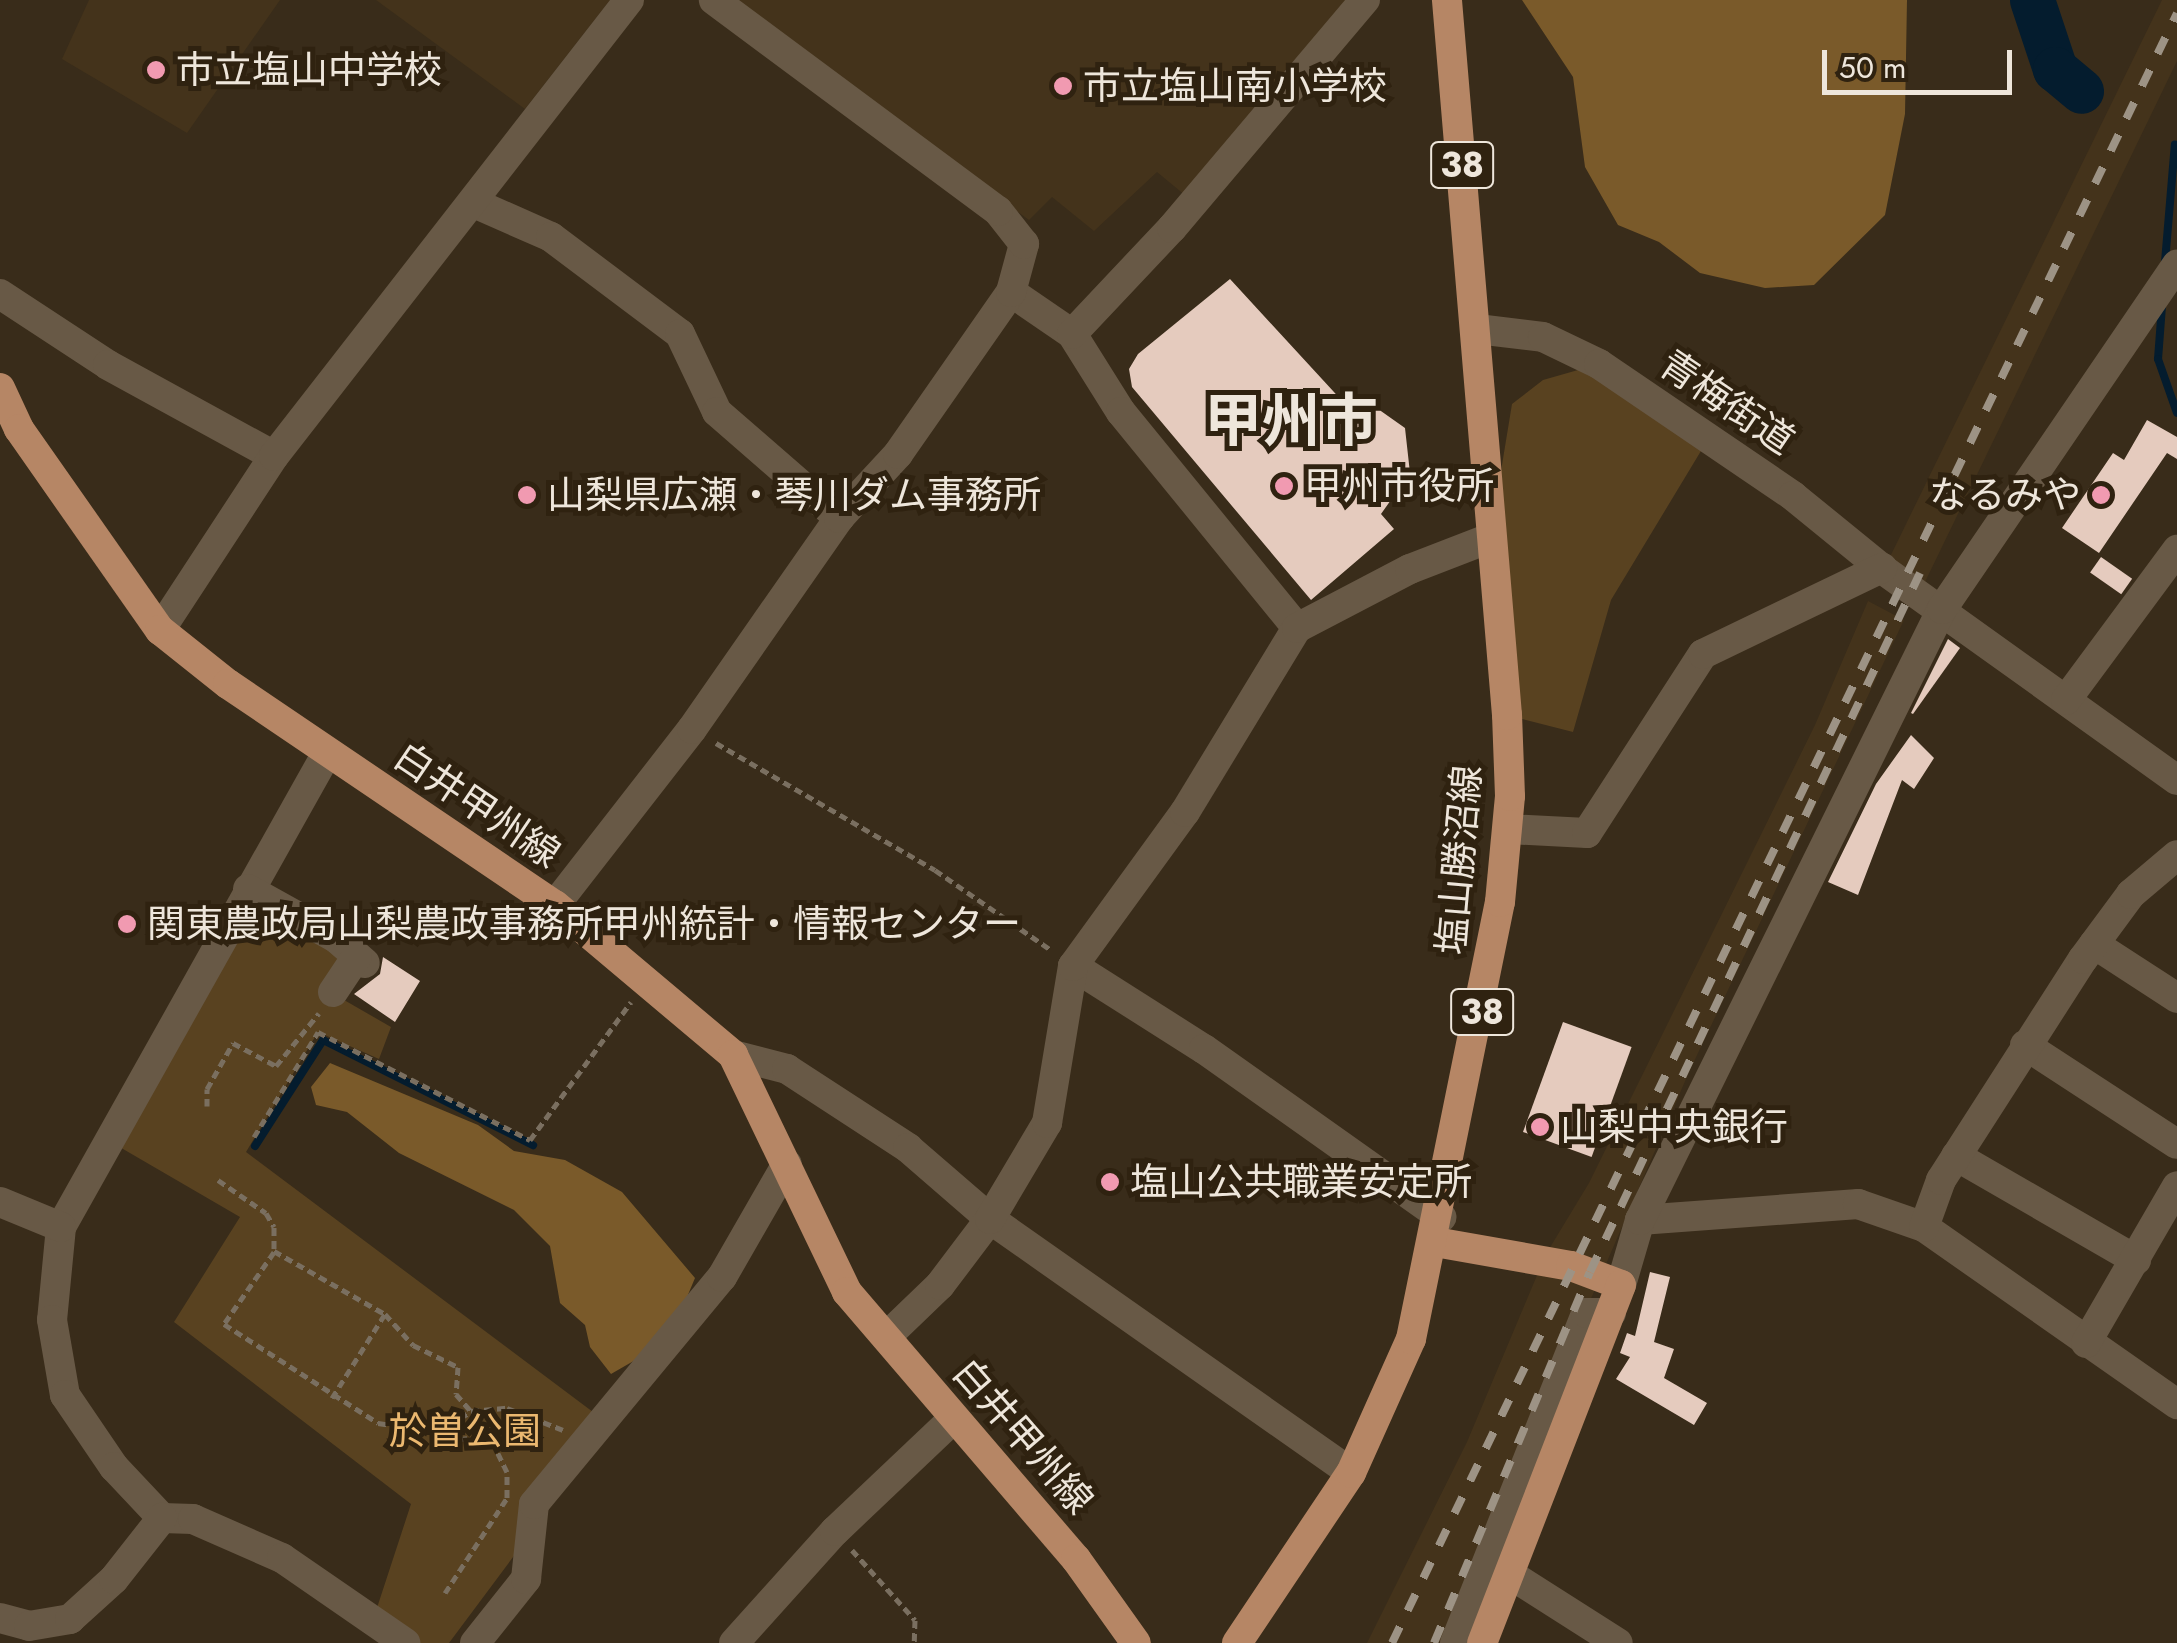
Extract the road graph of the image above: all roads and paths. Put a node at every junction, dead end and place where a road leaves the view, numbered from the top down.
1 (630, 0) edge
2 (714, 0) edge
3 (1365, 0) edge
4 (1447, 0) edge
5 (474, 203) junction
6 (2177, 264) edge
7 (1011, 292) junction
8 (0, 294) edge
9 (1477, 330) junction
10 (1072, 334) junction
11 (0, 388) edge
12 (274, 456) junction
13 (839, 518) junction
14 (1490, 538) junction
15 (2177, 550) edge
16 (1882, 568) junction
17 (2167, 589) edge
18 (1942, 608) junction
19 (1297, 628) junction
20 (160, 630) junction
21 (2066, 700) junction
22 (692, 730) junction
23 (327, 753) junction
24 (2177, 780) edge
25 (1508, 829) junction
26 (2177, 856) edge
27 (248, 889) junction
28 (555, 906) junction
29 (2094, 944) junction
30 (1074, 966) junction
31 (648, 979) junction
32 (333, 992) joint
33 (2177, 998) edge
34 (2026, 1045) junction
35 (734, 1056) junction
36 (207, 1106) dead end
37 (254, 1136) dead end
38 (2177, 1144) edge
39 (1956, 1156) junction
40 (787, 1164) junction
41 (218, 1180) dead end
42 (2177, 1186) edge
43 (0, 1202) edge
44 (990, 1219) junction
45 (1640, 1220) junction
46 (61, 1227) junction
47 (1924, 1227) junction
48 (1438, 1230) junction
49 (274, 1251) junction
50 (2136, 1260) junction
51 (1616, 1299) junction
52 (385, 1314) junction
53 (886, 1336) junction
54 (2086, 1343) junction
55 (332, 1398) junction
56 (2177, 1404) edge
57 (471, 1411) junction
58 (518, 1413) junction
59 (954, 1418) junction
60 (438, 1432) junction
61 (490, 1436) junction
62 (582, 1444) junction
63 (1351, 1473) junction
64 (162, 1518) junction
65 (836, 1530) junction
66 (1508, 1572) junction
67 (445, 1593) dead end
68 (18, 1629) edge
69 (405, 1643) edge
70 (476, 1643) edge
71 (734, 1643) edge
72 (914, 1643) edge
73 (1136, 1643) edge
74 (1237, 1643) edge
75 (1455, 1643) edge
76 (1482, 1643) edge
77 (1618, 1643) edge

1 - 5 street
2 - 7 street
3 - 10 street
4 - 9 main road, 38
5 - 12 street
5 - 13 street
6 - 18 street
7 - 10 street
7 - 13 street
8 - 12 street
9 - 14 main road, 塩山勝沼線 / 38
9 - 16 street, 青梅街道
10 - 19 street
11 - 20 main road, 白井甲州線
12 - 20 street
13 - 22 street
14 - 19 street
14 - 25 main road, 塩山勝沼線 / 38
15 - 17 street
16 - 18 street, 青梅街道
16 - 25 street
17 - 21 street
18 - 21 street, 青梅街道
18 - 45 street
19 - 30 street
20 - 23 main road, 白井甲州線
21 - 24 street, 青梅街道
22 - 28 street
22 - 30 path
23 - 27 street
23 - 28 main road, 白井甲州線
25 - 48 main road, 塩山勝沼線 / 38
26 - 29 street
27 - 32 street
27 - 46 street
28 - 31 main road, 白井甲州線
29 - 33 street
29 - 34 street
30 - 44 street
30 - 48 street
31 - 35 main road, 白井甲州線
31 - 37 path
32 - 36 path
34 - 38 street
34 - 39 street
35 - 40 main road, 白井甲州線
35 - 44 street
39 - 47 street
39 - 50 street
40 - 53 main road, 白井甲州線
40 - 62 street
41 - 49 path
42 - 50 street
43 - 46 street
44 - 53 street
44 - 63 street
45 - 47 street
45 - 51 street
46 - 64 street
47 - 54 street
48 - 51 main road
48 - 63 main road, 塩山勝沼線 / 38
49 - 52 path
49 - 55 path
50 - 54 street
51 - 66 main road
51 - 75 street
52 - 55 path
52 - 57 path
53 - 59 main road, 白井甲州線
54 - 56 street
55 - 60 path
57 - 58 path
57 - 60 path
58 - 61 path
58 - 62 path
59 - 65 street
59 - 73 main road, 白井甲州線
60 - 61 path
61 - 67 path
62 - 70 street
63 - 74 main road, 塩山勝沼線 / 38
64 - 68 street
64 - 69 street
65 - 71 street
65 - 72 path
66 - 76 main road
66 - 77 street

